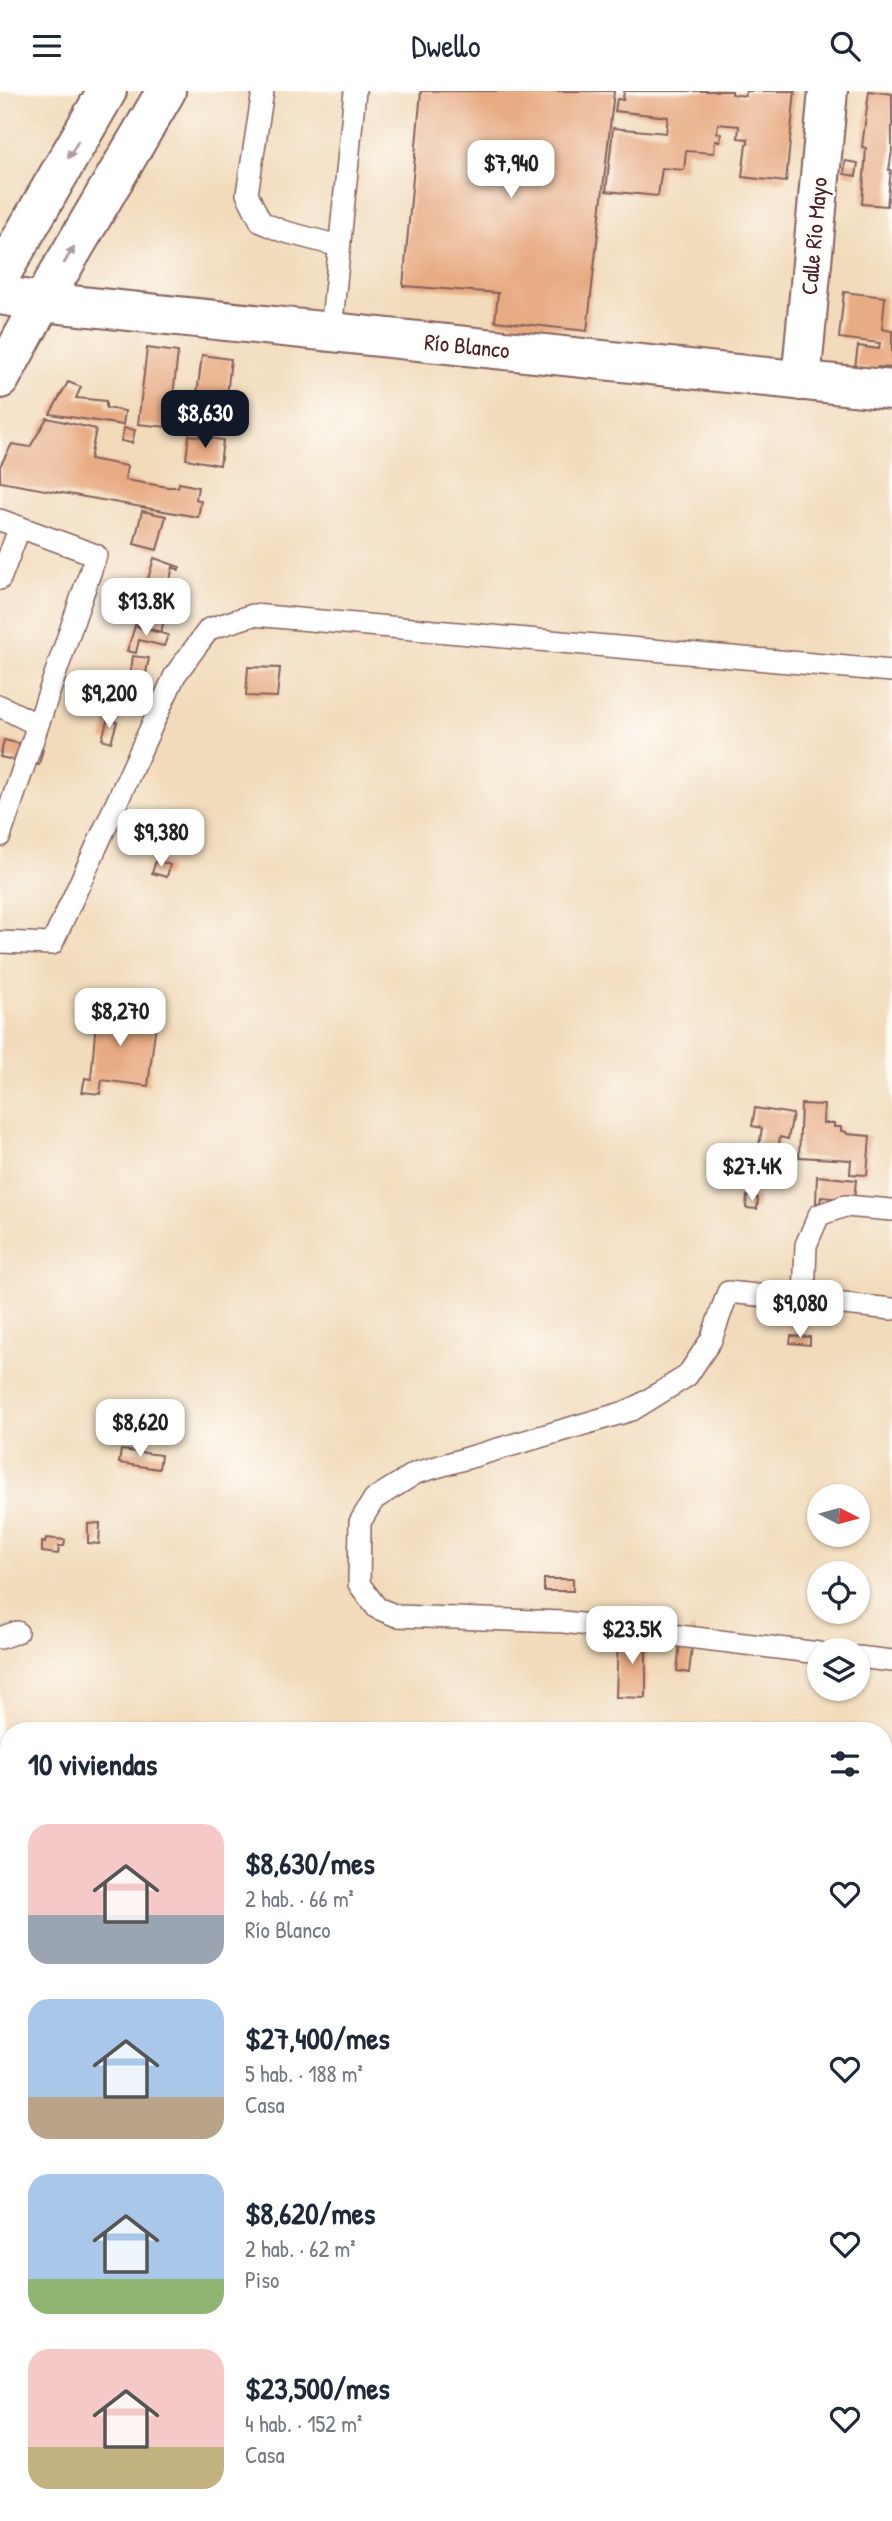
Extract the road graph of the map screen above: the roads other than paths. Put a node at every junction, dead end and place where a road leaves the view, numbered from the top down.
1 (107, 91) edge
2 (166, 91) edge
3 (263, 91) edge
4 (355, 91) edge
5 (828, 91) edge
6 (339, 246) junction
7 (0, 276) edge
8 (0, 295) edge
9 (41, 302) junction
10 (331, 332) junction
11 (0, 379) edge
12 (801, 381) junction
13 (892, 390) edge
14 (10, 523) edge
15 (0, 579) edge
16 (892, 671) edge
17 (0, 706) edge
18 (38, 726) junction
19 (0, 836) edge
20 (0, 942) edge
21 (892, 1210) edge
22 (804, 1300) junction
23 (892, 1309) edge
24 (807, 1652) edge
25 (870, 1658) edge
26 (892, 1661) edge

1 -> 7 street
9 -> 2 street
3 - 6 lane
4 - 6 lane
5 - 12 street, Calle Río Mayo
6 - 10 lane
8 - 9 street, Río Blanco
9 - 10 street, Río Blanco
9 - 11 street
10 - 12 street, Río Blanco
12 - 13 street, Río Blanco
14 - 15 lane
14 - 18 lane
16 - 20 lane
17 - 18 lane
18 - 19 lane
21 - 22 lane
22 - 23 lane
22 - 24 lane
25 - 26 lane

